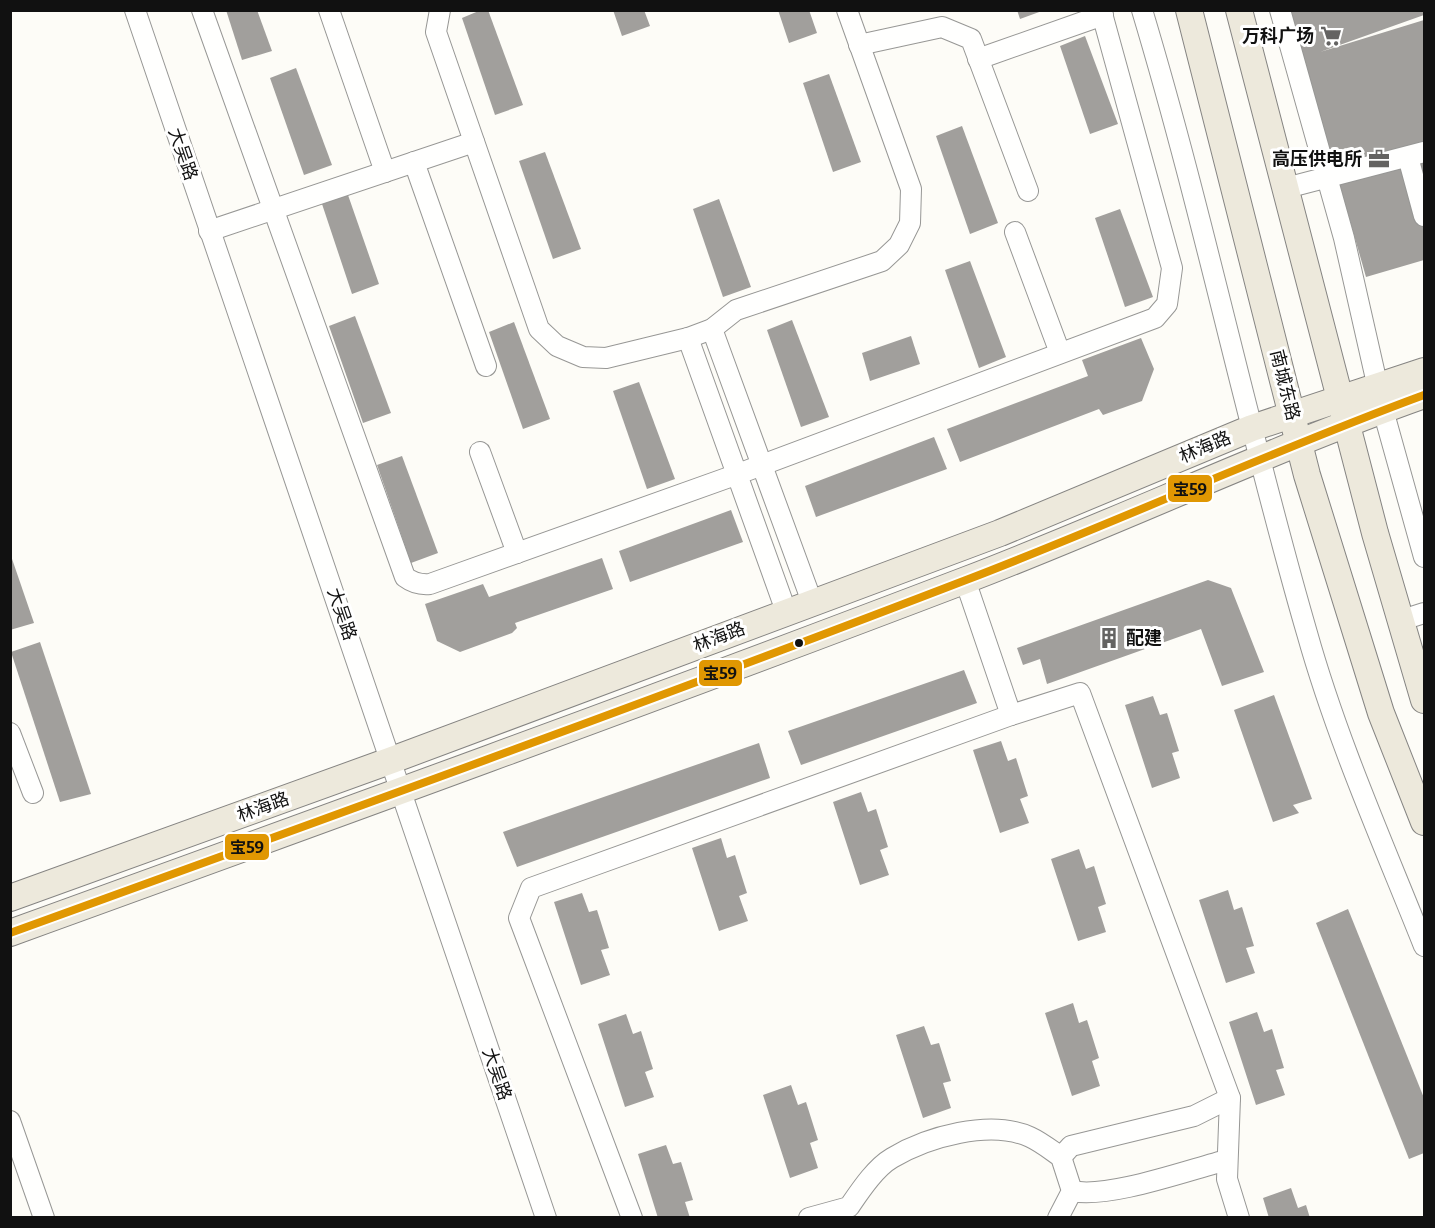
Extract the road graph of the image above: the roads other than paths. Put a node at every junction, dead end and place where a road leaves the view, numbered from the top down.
1 (135, 10) edge
2 (202, 10) edge
3 (329, 10) edge
4 (440, 10) edge
5 (847, 10) edge
6 (1142, 10) edge
7 (1189, 10) edge
8 (1239, 10) edge
9 (1280, 10) edge
10 (1102, 13) edge
11 (939, 19) edge
12 (859, 45) junction
13 (978, 59) junction
14 (474, 142) junction
15 (1416, 155) edge
16 (414, 162) junction
17 (385, 172) junction
18 (1327, 178) junction
19 (1286, 188) junction
20 (1028, 191) dead end
21 (274, 209) junction
22 (1425, 216) edge
23 (209, 231) junction
24 (1015, 232) dead end
25 (712, 329) junction
26 (688, 338) junction
27 (1060, 353) junction
28 (486, 366) dead end
29 (1425, 371) edge
30 (1425, 395) edge
31 (1381, 399) junction
32 (1344, 412) junction
33 (1292, 414) junction
34 (1252, 428) junction
35 (1300, 442) junction
36 (480, 452) dead end
37 (1261, 460) junction
38 (762, 465) junction
39 (738, 474) junction
40 (517, 553) junction
41 (1425, 557) edge
42 (965, 580) junction
43 (812, 602) junction
44 (786, 611) junction
45 (1425, 613) edge
46 (1400, 621) junction
47 (1425, 700) edge
48 (1011, 715) junction
49 (10, 733) edge
50 (392, 760) junction
51 (401, 791) junction
52 (33, 793) dead end
53 (1425, 822) edge
54 (10, 898) edge
55 (10, 933) edge
56 (1425, 946) edge
57 (1230, 1098) junction
58 (10, 1121) edge
59 (1061, 1156) junction
60 (1227, 1160) junction
61 (1072, 1191) junction
62 (850, 1212) edge
63 (44, 1218) edge
64 (546, 1218) edge
65 (632, 1218) edge
66 (809, 1218) edge
67 (1058, 1218) edge
68 (1239, 1218) edge

1 - 23 street, 大吴路
2 - 21 street
3 - 17 street
4 - 14 street
5 - 12 street
6 - 34 street
7 - 33 main road, 南城东路
8 - 19 main road
9 - 18 street
10 - 13 street
10 - 27 street
11 - 12 street
11 - 13 street
12 - 25 street
13 - 20 street
14 - 16 street
14 - 26 street
15 - 18 street
15 - 22 street
16 - 17 street
16 - 28 street
17 - 21 street
18 - 19 street
18 - 31 street
19 - 32 main road
21 - 23 street
21 - 40 street
23 - 50 street, 大吴路
24 - 27 street
25 - 26 street
25 - 38 street
26 - 39 street
27 - 38 street
29 - 31 main road, 林海路
30 - 31 main road, 林海路
31 - 32 main road, 林海路
31 - 41 street
32 - 33 main road, 林海路
32 - 35 main road, 林海路
32 - 46 main road
33 - 34 main road, 林海路
33 - 35 main road, 南城东路
34 - 37 street
34 - 43 main road, 林海路
35 - 37 main road, 林海路
35 - 53 main road, 南城东路
36 - 40 street
37 - 42 main road, 林海路
37 - 56 street
38 - 39 street
38 - 43 street
39 - 40 street
39 - 44 street
42 - 48 street
42 - 51 main road, 林海路
43 - 44 main road, 林海路
44 - 50 main road, 林海路
45 - 46 street
46 - 47 main road
48 - 57 street
48 - 65 street
49 - 52 street
50 - 51 street, 大吴路
50 - 54 main road, 林海路
51 - 55 main road, 林海路
51 - 64 street, 大吴路
57 - 59 street
57 - 60 street
58 - 63 street
59 - 61 street
59 - 62 street
60 - 61 street
60 - 68 street
61 - 67 street
62 - 66 street

